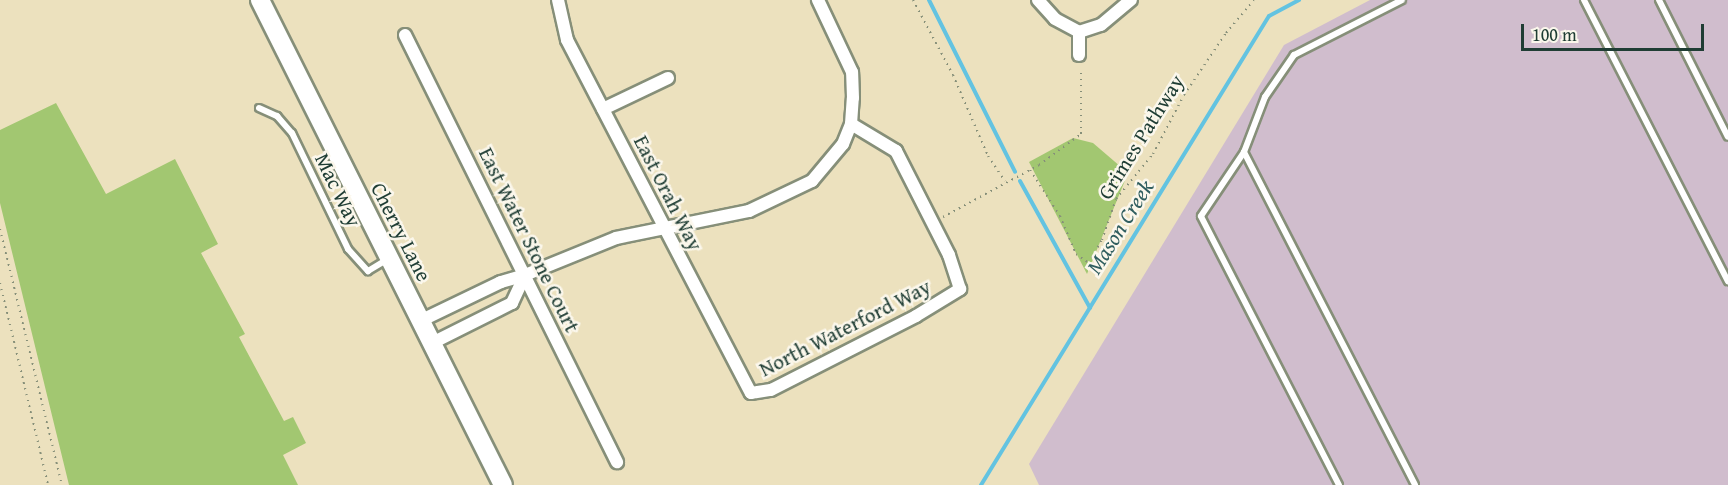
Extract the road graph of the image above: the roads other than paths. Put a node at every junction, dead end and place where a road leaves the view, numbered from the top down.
1 (260, 0) edge
2 (558, 0) edge
3 (818, 0) edge
4 (1038, 0) edge
5 (1131, 0) edge
6 (1402, 0) edge
7 (1584, 0) edge
8 (1659, 0) edge
9 (1079, 32) junction
10 (405, 36) dead end
11 (1079, 55) road end
12 (668, 78) dead end
13 (259, 108) dead end
14 (603, 109) junction
15 (851, 124) junction
16 (1728, 137) edge
17 (1244, 152) junction
18 (665, 228) junction
19 (389, 258) junction
20 (525, 275) junction
21 (1728, 281) edge
22 (420, 321) junction
23 (432, 343) junction
24 (757, 395) joint
25 (617, 462) dead end
26 (503, 485) edge
27 (1339, 485) edge
28 (1415, 485) edge

1 - 19 main road, Cherry Lane
2 - 14 street, East Orah Way
3 - 15 street
4 - 9 street
5 - 9 street
6 - 17 lane
7 - 21 lane
8 - 16 lane
9 - 11 street
10 - 20 street, East Water Stone Court
12 - 14 street
13 - 19 lane, Mac Way
14 - 18 street, East Orah Way
15 - 18 street
15 - 24 street, North Waterford Way
17 - 27 lane
17 - 28 lane
18 - 20 street
18 - 24 street, East Orah Way
19 - 22 main road, Cherry Lane
20 - 22 street
20 - 23 street
20 - 25 street, East Water Stone Court
22 - 23 main road, Cherry Lane
23 - 26 main road, Cherry Lane

